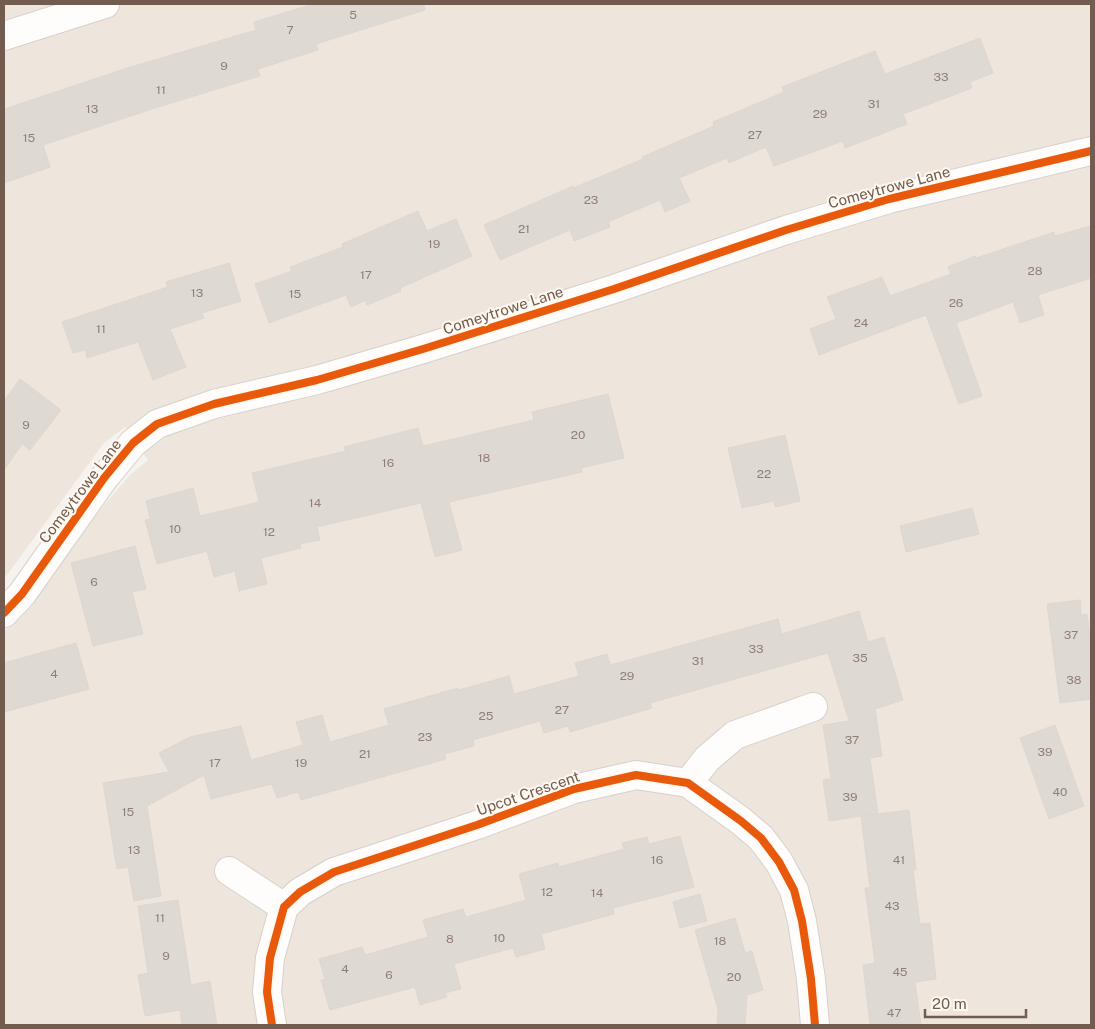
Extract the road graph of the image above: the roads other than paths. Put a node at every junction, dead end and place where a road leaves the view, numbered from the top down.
1 (105, 4) edge
2 (4, 36) edge
3 (1091, 150) edge
4 (4, 614) edge
5 (813, 707) dead end
6 (688, 783) junction
7 (229, 871) dead end
8 (284, 907) junction
9 (272, 1025) edge
10 (816, 1025) edge

1 - 2 street
3 - 4 street, Comeytrowe Lane
5 - 6 street
6 - 8 street, Upcot Crescent
6 - 10 street, Upcot Crescent
7 - 8 street
8 - 9 street

